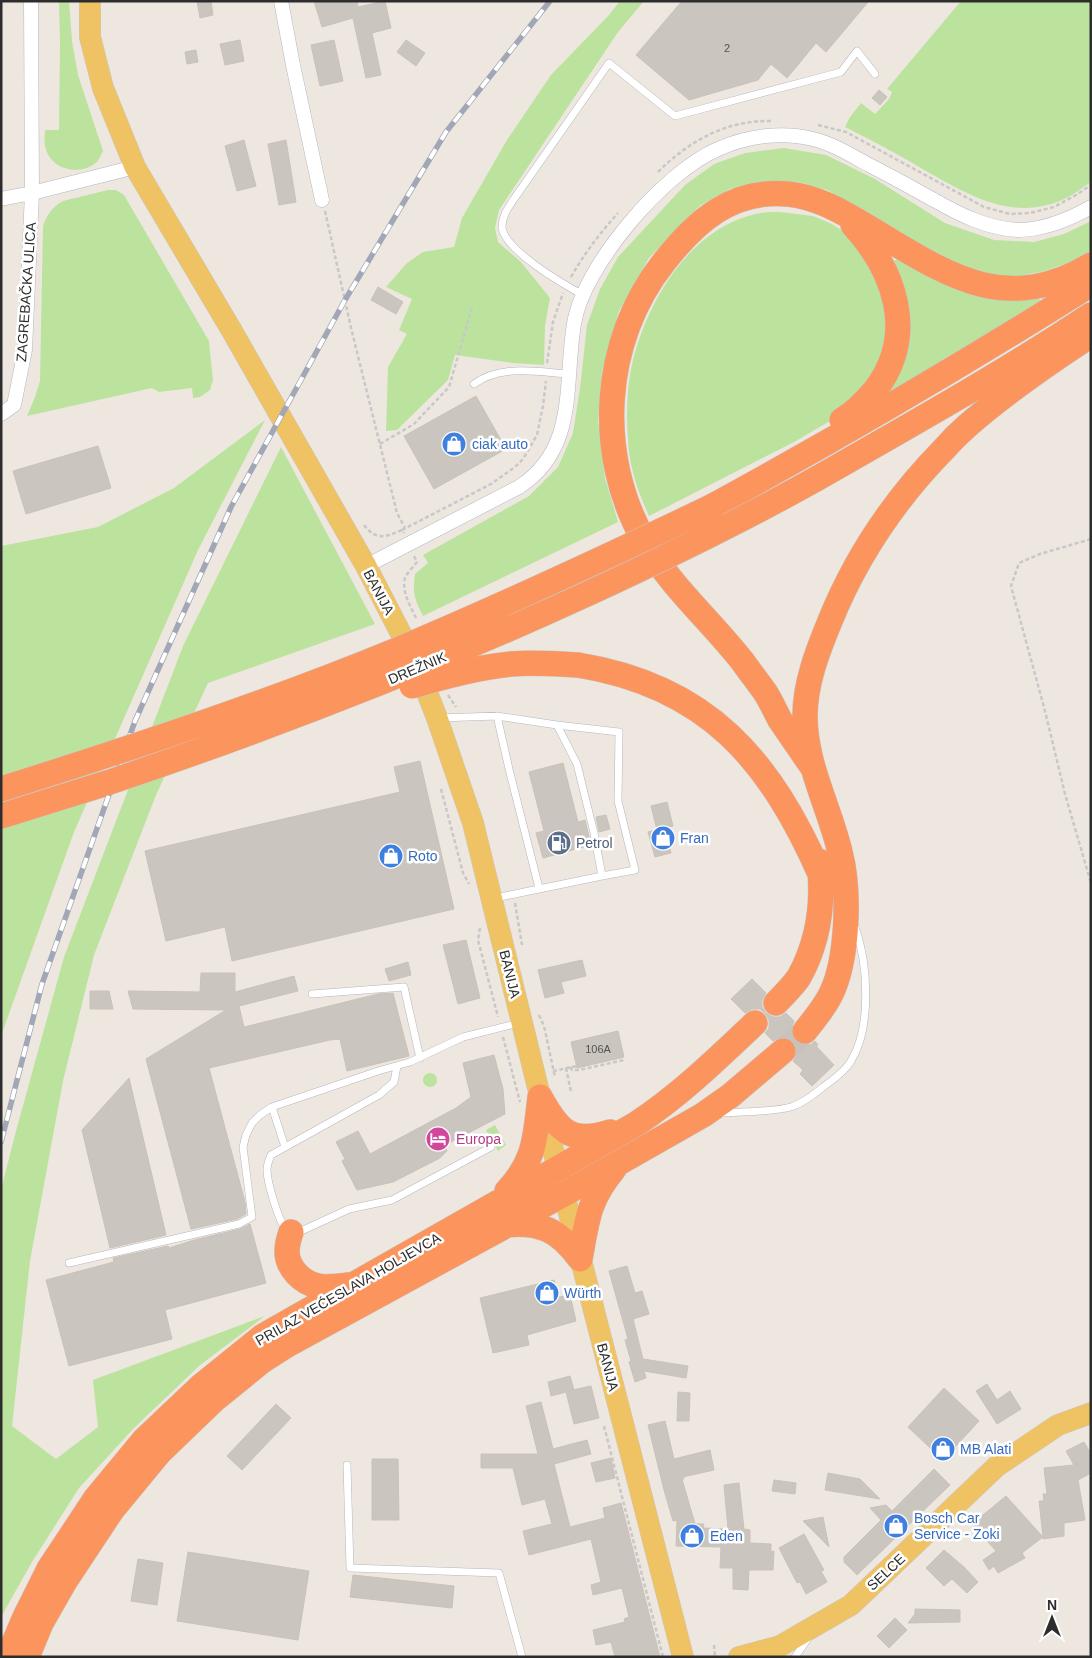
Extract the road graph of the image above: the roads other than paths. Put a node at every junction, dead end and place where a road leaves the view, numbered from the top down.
1 (32, 1) edge
2 (90, 1) edge
3 (281, 1) edge
4 (875, 74) dead end
5 (135, 167) junction
6 (32, 193) junction
7 (1, 199) edge
8 (322, 200) road end
9 (1091, 207) edge
10 (842, 212) junction
11 (1091, 266) edge
12 (1091, 284) edge
13 (583, 294) junction
14 (1091, 315) edge
15 (1091, 336) edge
16 (569, 374) junction
17 (474, 384) dead end
18 (1, 414) edge
19 (804, 456) junction
20 (366, 566) junction
21 (497, 716) junction
22 (778, 717) junction
23 (437, 718) junction
24 (279, 723) junction
25 (557, 725) junction
26 (813, 768) junction
27 (1, 789) edge
28 (1, 816) edge
29 (602, 876) junction
30 (821, 876) junction
31 (539, 888) junction
32 (492, 899) junction
33 (846, 903) junction
34 (312, 994) dead end
35 (776, 1003) dead end
36 (522, 1023) junction
37 (755, 1023) dead end
38 (805, 1031) tunnel mouth
39 (783, 1051) tunnel mouth
40 (420, 1058) junction
41 (397, 1066) junction
42 (530, 1103) junction
43 (272, 1107) junction
44 (703, 1114) junction
45 (636, 1124) junction
46 (285, 1147) junction
47 (491, 1147) dead end
48 (621, 1160) junction
49 (557, 1168) junction
50 (564, 1194) junction
51 (499, 1215) junction
52 (291, 1232) junction
53 (580, 1259) junction
54 (69, 1264) dead end
55 (352, 1285) junction
56 (1091, 1413) edge
57 (348, 1465) dead end
58 (104, 1504) junction
59 (820, 1623) junction
60 (8, 1657) edge
61 (27, 1657) edge
62 (522, 1657) edge
63 (683, 1657) edge
64 (739, 1657) edge
65 (795, 1657) edge

1 - 6 street, ZAGREBAČKA ULICA
2 - 5 main road
3 - 8 street
4 - 13 lane
5 - 6 street
5 - 20 main road, BANIJA
6 - 7 street
6 - 18 street, ZAGREBAČKA ULICA
9 - 13 street
10 - 11 highway
10 - 19 highway
10 - 22 highway
12 - 19 highway, DREŽNIK
13 - 16 street
14 - 24 highway, DREŽNIK, bridge
15 - 26 highway
16 - 17 lane
16 - 20 street
19 - 27 highway, DREŽNIK, bridge
20 - 23 main road, BANIJA
21 - 23 lane
21 - 25 lane
21 - 31 lane
22 - 26 highway
22 - 30 highway
23 - 32 main road, BANIJA
24 - 28 highway, DREŽNIK, bridge
24 - 30 highway, bridge
25 - 29 lane
25 - 29 lane
26 - 33 highway
29 - 31 lane
30 - 35 highway
31 - 32 lane
32 - 36 main road, BANIJA
33 - 38 highway
33 - 44 lane
34 - 40 lane
36 - 40 lane
36 - 42 main road, BANIJA
37 - 45 highway
39 - 44 highway, PRILAZ VEĆESLAVA HOLJEVCA
40 - 41 lane
41 - 43 lane
41 - 46 lane
42 - 45 highway
42 - 49 main road, BANIJA
42 - 51 highway
43 - 46 lane
43 - 54 lane
44 - 48 highway, PRILAZ VEĆESLAVA HOLJEVCA
45 - 49 highway, PRILAZ VEĆESLAVA HOLJEVCA
46 - 52 lane
47 - 52 lane
48 - 50 highway, PRILAZ VEĆESLAVA HOLJEVCA
48 - 53 highway
49 - 50 main road, BANIJA
49 - 51 highway, PRILAZ VEĆESLAVA HOLJEVCA
50 - 51 highway, PRILAZ VEĆESLAVA HOLJEVCA
50 - 53 main road, BANIJA
51 - 53 highway
51 - 55 highway, PRILAZ VEĆESLAVA HOLJEVCA
51 - 58 highway, PRILAZ VEĆESLAVA HOLJEVCA
52 - 55 highway
53 - 63 main road, BANIJA
55 - 58 highway, PRILAZ VEĆESLAVA HOLJEVCA
56 - 59 main road, SELCE
57 - 62 lane
58 - 60 highway, PRILAZ VEĆESLAVA HOLJEVCA
58 - 61 highway, PRILAZ VEĆESLAVA HOLJEVCA
59 - 64 main road, SELCE
59 - 65 lane

